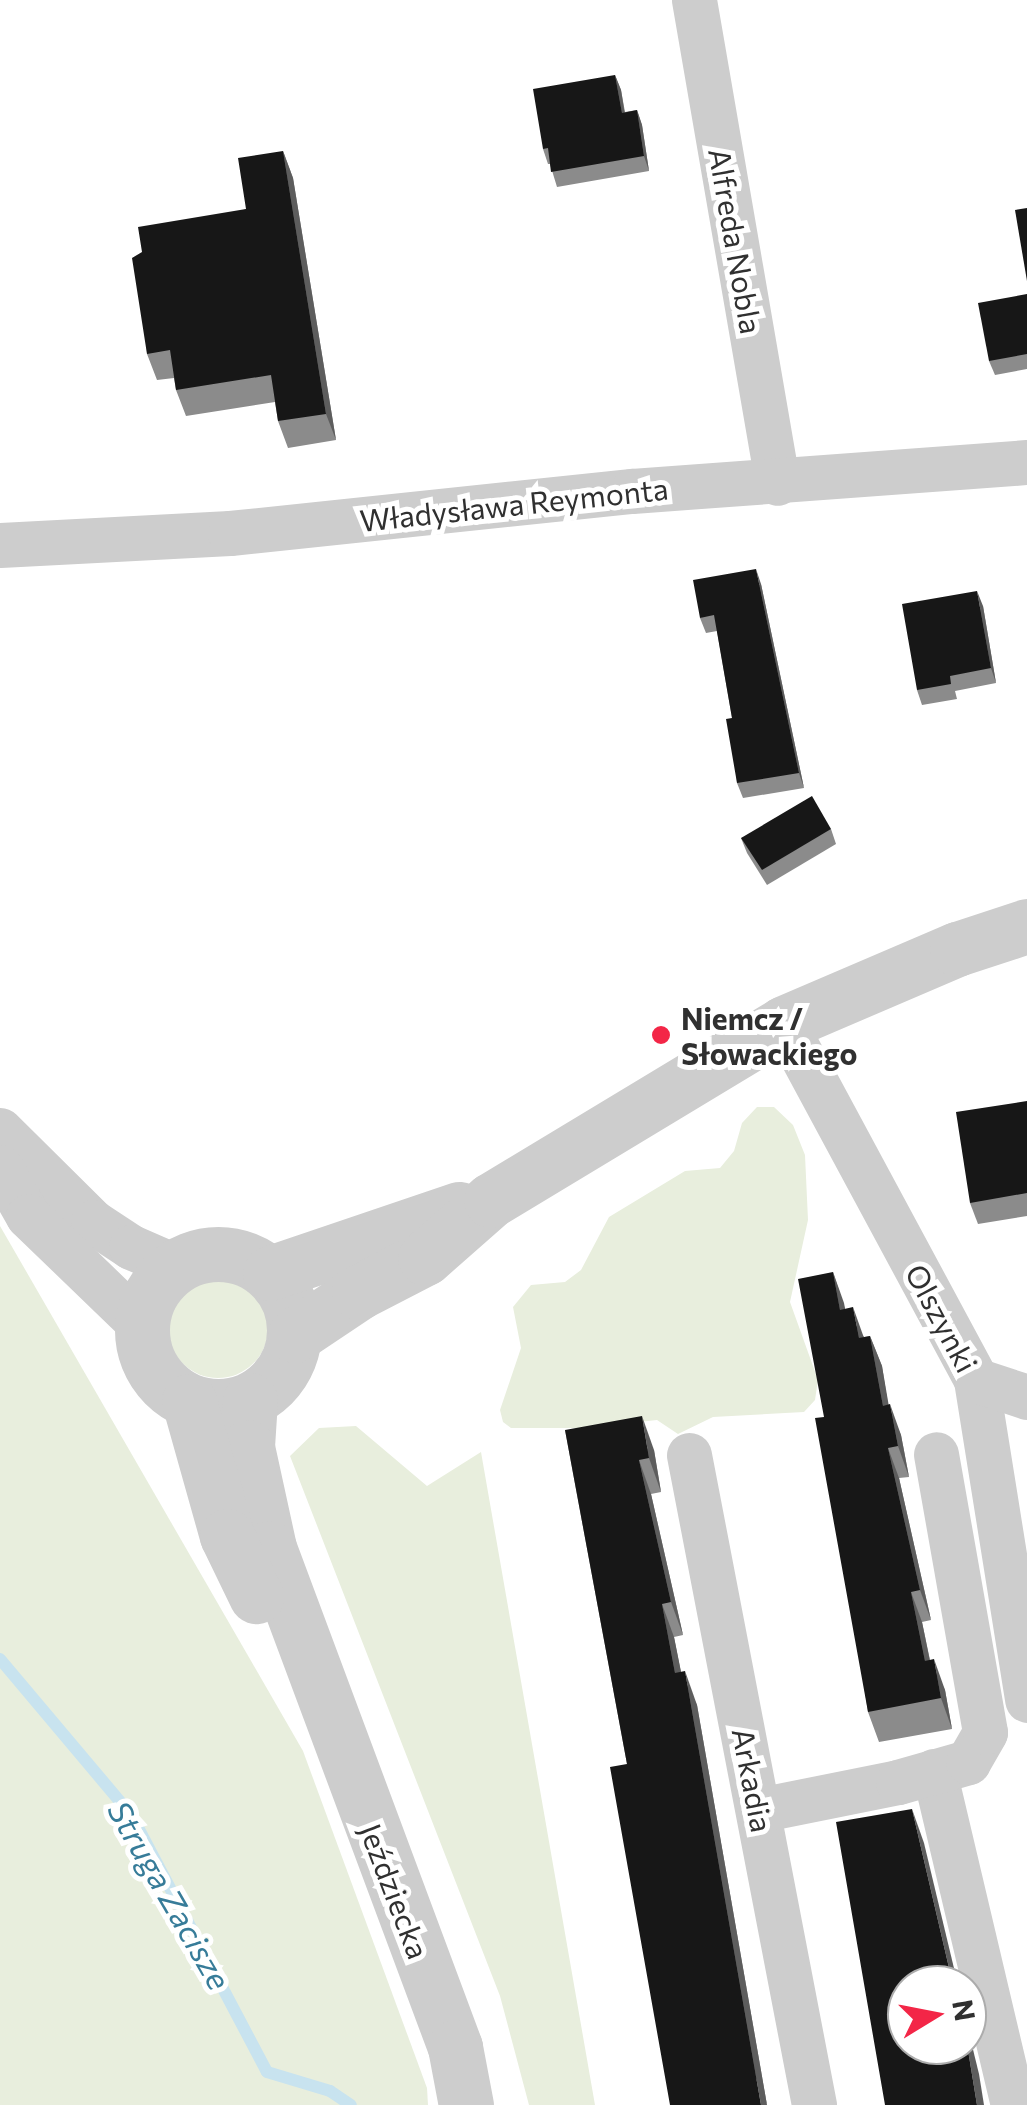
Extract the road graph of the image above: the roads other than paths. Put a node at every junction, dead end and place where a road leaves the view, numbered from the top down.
1 (694, 0) edge
2 (1027, 462) edge
3 (778, 482) junction
4 (0, 545) edge
5 (1027, 926) edge
6 (784, 1023) junction
7 (0, 1130) edge
8 (0, 1167) edge
9 (491, 1200) junction
10 (175, 1266) junction
11 (270, 1273) junction
12 (141, 1325) junction
13 (295, 1334) junction
14 (976, 1380) junction
15 (1027, 1397) edge
16 (250, 1400) junction
17 (189, 1401) junction
18 (936, 1454) dead end
19 (689, 1455) dead end
20 (315, 1680) junction
21 (1027, 1700) edge
22 (934, 1771) junction
23 (759, 1810) junction
24 (466, 2105) edge
25 (814, 2105) edge
26 (1013, 2105) edge

1 - 3 street, Alfreda Nobla
2 - 3 street, Władysława Reymonta
3 - 4 street, Władysława Reymonta
5 - 6 street
6 - 9 street
6 - 14 street, Olszynki
7 - 10 street
8 - 12 street
9 - 11 street
9 - 13 street
10 - 11 street
10 - 12 street
11 - 13 street
12 - 17 street
13 - 16 street
14 - 15 street
14 - 21 street, Olszynki
16 - 17 street
16 - 20 street, Jeździecka
17 - 20 street, Jeździecka
18 - 22 street
19 - 23 street, Arkadia
20 - 24 street, Jeździecka
22 - 23 street
22 - 26 street
23 - 25 street, Arkadia

